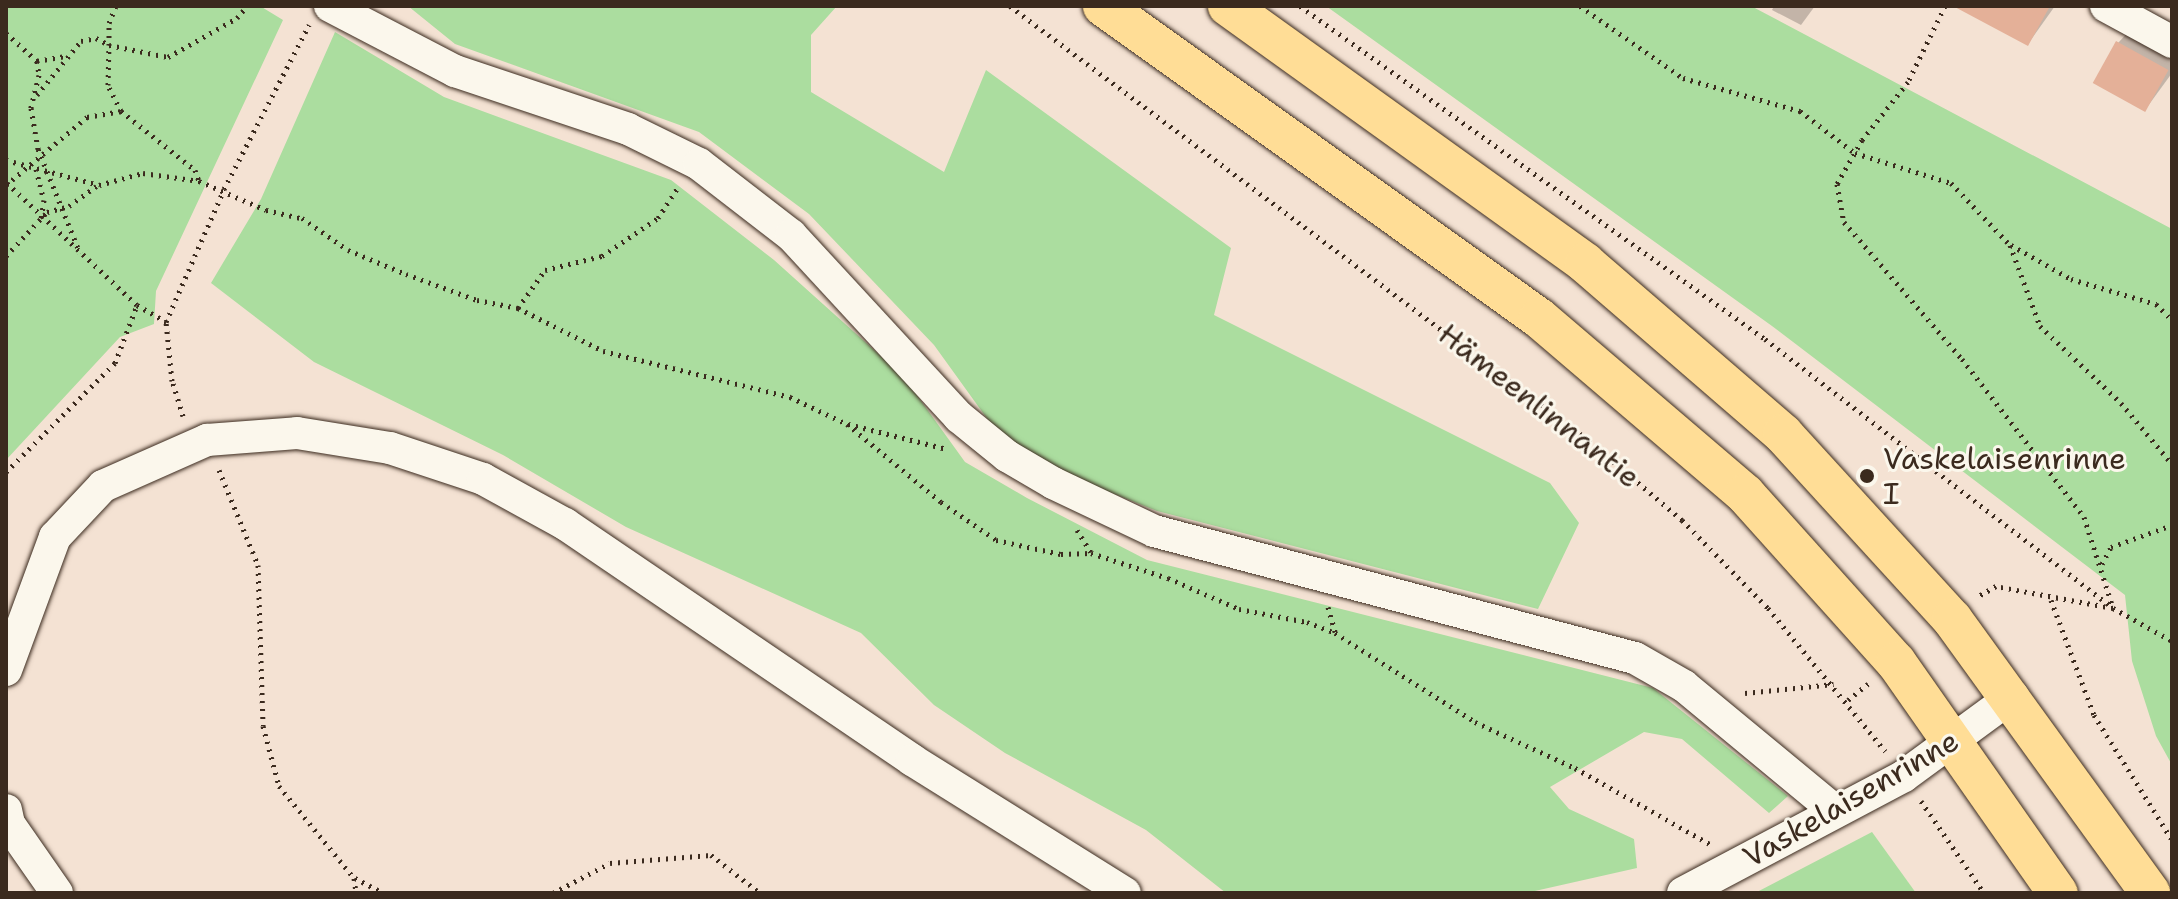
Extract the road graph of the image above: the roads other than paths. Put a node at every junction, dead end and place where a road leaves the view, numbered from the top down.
1 (1103, 6) edge
2 (1228, 6) edge
3 (2106, 6) edge
4 (321, 13) edge
5 (2172, 42) edge
6 (6, 670) edge
7 (2013, 696) junction
8 (1953, 744) junction
9 (6, 810) edge
10 (1835, 811) junction
11 (57, 893) edge
12 (1125, 893) edge
13 (1683, 893) edge
14 (2058, 893) edge
15 (2150, 893) edge

1 - 8 main road, Hämeenlinnantie
2 - 7 main road
3 - 5 street
4 - 10 street
6 - 12 street
7 - 8 street, Vaskelaisenrinne
7 - 15 main road
8 - 10 street, Vaskelaisenrinne
8 - 14 main road, Hämeenlinnantie
9 - 11 street
10 - 13 street, Vaskelaisenrinne

